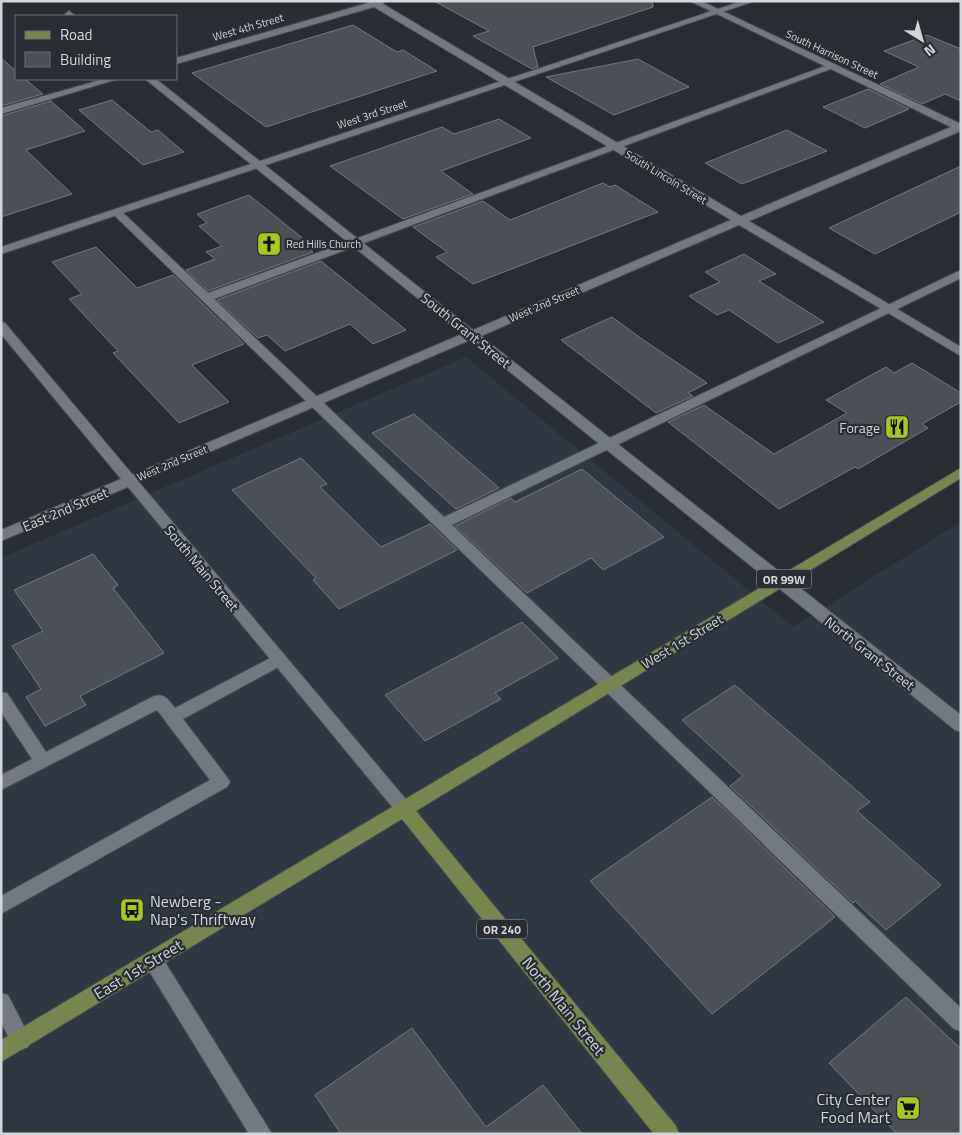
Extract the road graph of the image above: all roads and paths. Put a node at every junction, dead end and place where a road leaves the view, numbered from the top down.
1 (694, 1) edge
2 (751, 1) edge
3 (377, 2) edge
4 (717, 12) junction
5 (178, 60) edge
6 (832, 66) junction
7 (110, 80) edge
8 (151, 80) edge
9 (507, 82) junction
10 (1, 111) edge
11 (960, 128) edge
12 (615, 147) junction
13 (258, 165) junction
14 (116, 212) junction
15 (740, 221) junction
16 (356, 243) junction
17 (1, 250) edge
18 (961, 273) edge
19 (205, 298) junction
20 (888, 309) junction
21 (1, 326) edge
22 (472, 335) junction
23 (961, 352) edge
24 (313, 403) junction
25 (609, 444) junction
26 (961, 472) edge
27 (130, 481) junction
28 (440, 525) junction
29 (1, 536) edge
30 (780, 582) junction
31 (278, 660) junction
32 (608, 686) junction
33 (1, 698) edge
34 (172, 717) junction
35 (961, 724) edge
36 (43, 761) junction
37 (1, 783) edge
38 (404, 809) junction
39 (1, 906) edge
40 (153, 960) junction
41 (1, 1002) edge
42 (961, 1022) edge
43 (21, 1040) junction
44 (1, 1052) edge
45 (261, 1134) edge
46 (668, 1134) edge

1 - 4 street, South Harrison Street
2 - 4 street, West 3rd Street
3 - 5 street, West 4th Street
3 - 9 street, South Lincoln Street
4 - 6 street, South Harrison Street
4 - 9 street, West 3rd Street
6 - 11 street, South Harrison Street
6 - 12 street
7 - 10 street
8 - 13 street, South Grant Street
9 - 12 street, South Lincoln Street
9 - 13 street, West 3rd Street
11 - 15 street, West 2nd Street
12 - 15 street, South Lincoln Street
12 - 16 street
13 - 14 street, West 3rd Street
13 - 16 street, South Grant Street
14 - 17 street, West 3rd Street
14 - 19 street
15 - 20 street, South Lincoln Street
15 - 22 street, West 2nd Street
16 - 19 street
16 - 22 street, South Grant Street
18 - 20 street
19 - 24 street
20 - 23 street, South Lincoln Street
20 - 25 street
21 - 27 street, South Main Street
22 - 24 street, West 2nd Street
22 - 25 street, South Grant Street
24 - 27 street, West 2nd Street
24 - 28 street
25 - 28 street
25 - 30 street, South Grant Street
26 - 30 main road, West 1st Street / OR 99W
27 - 29 street, East 2nd Street
27 - 31 street, South Main Street
28 - 32 street
30 - 32 main road, West 1st Street / OR 99W
30 - 35 street, North Grant Street
31 - 34 street
31 - 38 street, South Main Street
32 - 38 main road, West 1st Street / OR 99W
32 - 42 street
33 - 36 street
34 - 36 street
34 - 39 street
36 - 37 street
38 - 40 main road, East 1st Street / OR 99W
38 - 46 main road, North Main Street / OR 240
40 - 43 main road, East 1st Street / OR 99W
40 - 45 street
41 - 43 street
43 - 44 main road, East 1st Street / OR 99W

